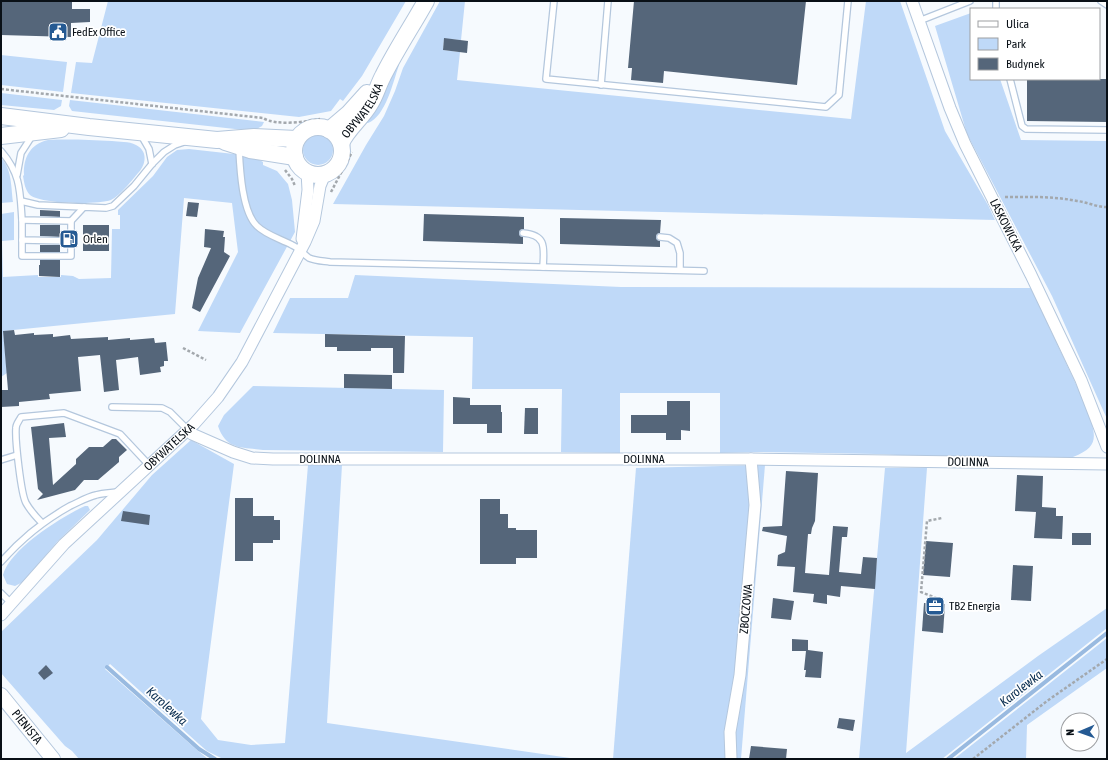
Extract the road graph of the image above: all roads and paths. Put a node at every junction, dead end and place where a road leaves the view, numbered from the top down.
1 (426, 1) edge
2 (554, 1) edge
3 (608, 1) edge
4 (848, 1) edge
5 (912, 1) edge
6 (970, 1) edge
7 (1101, 1) edge
8 (1107, 5) edge
9 (919, 21) junction
10 (382, 78) junction
11 (1010, 80) edge
12 (601, 85) junction
13 (1, 89) edge
14 (1, 116) edge
15 (327, 124) junction
16 (40, 126) junction
17 (1107, 130) edge
18 (137, 131) junction
19 (1, 136) edge
20 (197, 137) junction
21 (297, 139) junction
22 (218, 140) junction
23 (348, 145) junction
24 (238, 147) junction
25 (1, 151) edge
26 (295, 156) junction
27 (152, 164) junction
28 (283, 168) dead end
29 (307, 172) junction
30 (325, 174) junction
31 (17, 175) junction
32 (296, 188) dead end
33 (330, 194) dead end
34 (991, 197) junction
35 (21, 201) junction
36 (84, 207) junction
37 (1107, 207) edge
38 (22, 220) junction
39 (71, 220) junction
40 (524, 233) dead end
41 (660, 237) dead end
42 (22, 240) junction
43 (71, 241) junction
44 (300, 251) junction
45 (543, 267) junction
46 (680, 270) junction
47 (704, 271) dead end
48 (183, 348) dead end
49 (206, 360) dead end
50 (112, 408) dead end
51 (188, 430) junction
52 (1107, 447) edge
53 (17, 455) junction
54 (751, 458) junction
55 (1, 460) edge
56 (1107, 464) edge
57 (149, 465) junction
58 (122, 491) junction
59 (942, 518) dead end
60 (42, 523) junction
61 (1, 562) edge
62 (1, 593) edge
63 (12, 604) junction
64 (936, 604) dead end
65 (1, 615) edge
66 (1107, 659) edge
67 (1, 695) edge
68 (53, 759) edge
69 (731, 759) edge
70 (974, 759) edge

1 - 10 main road, OBYWATELSKA
2 - 12 lane
3 - 12 lane
4 - 12 lane
5 - 9 street, LASKOWICKA
6 - 9 lane
7 - 8 lane
9 - 34 street, LASKOWICKA
10 - 15 main road, OBYWATELSKA
10 - 23 main road, OBYWATELSKA
11 - 17 lane
13 - 15 path
14 - 16 main road
15 - 21 main road
15 - 23 main road
16 - 18 main road
16 - 19 main road
16 - 31 lane
18 - 20 main road
18 - 27 lane
20 - 22 main road
20 - 27 lane
21 - 22 main road
21 - 26 main road
22 - 24 main road
23 - 30 main road
23 - 33 path
24 - 26 main road
24 - 44 lane
25 - 31 lane
26 - 29 main road
27 - 36 lane
28 - 32 path
29 - 30 main road
29 - 44 street, OBYWATELSKA
30 - 44 street, OBYWATELSKA
31 - 35 lane
34 - 37 path
34 - 52 street, LASKOWICKA
35 - 36 lane
35 - 38 lane
36 - 39 lane
38 - 39 lane
38 - 42 lane
39 - 43 lane
40 - 45 lane
41 - 46 lane
42 - 43 lane
42 - 43 lane
44 - 45 lane
44 - 51 street, OBYWATELSKA
45 - 46 lane
46 - 47 lane
48 - 49 path
50 - 51 lane
51 - 54 street, DOLINNA
51 - 57 street, OBYWATELSKA
53 - 55 lane
53 - 57 lane
53 - 60 lane
54 - 56 street, DOLINNA
54 - 69 street, ZBOCZOWA
57 - 58 street, OBYWATELSKA
58 - 60 lane
58 - 63 street, OBYWATELSKA
59 - 64 path
60 - 61 lane
62 - 63 lane
63 - 65 street, OBYWATELSKA
66 - 70 path
67 - 68 street, PIENISTA

